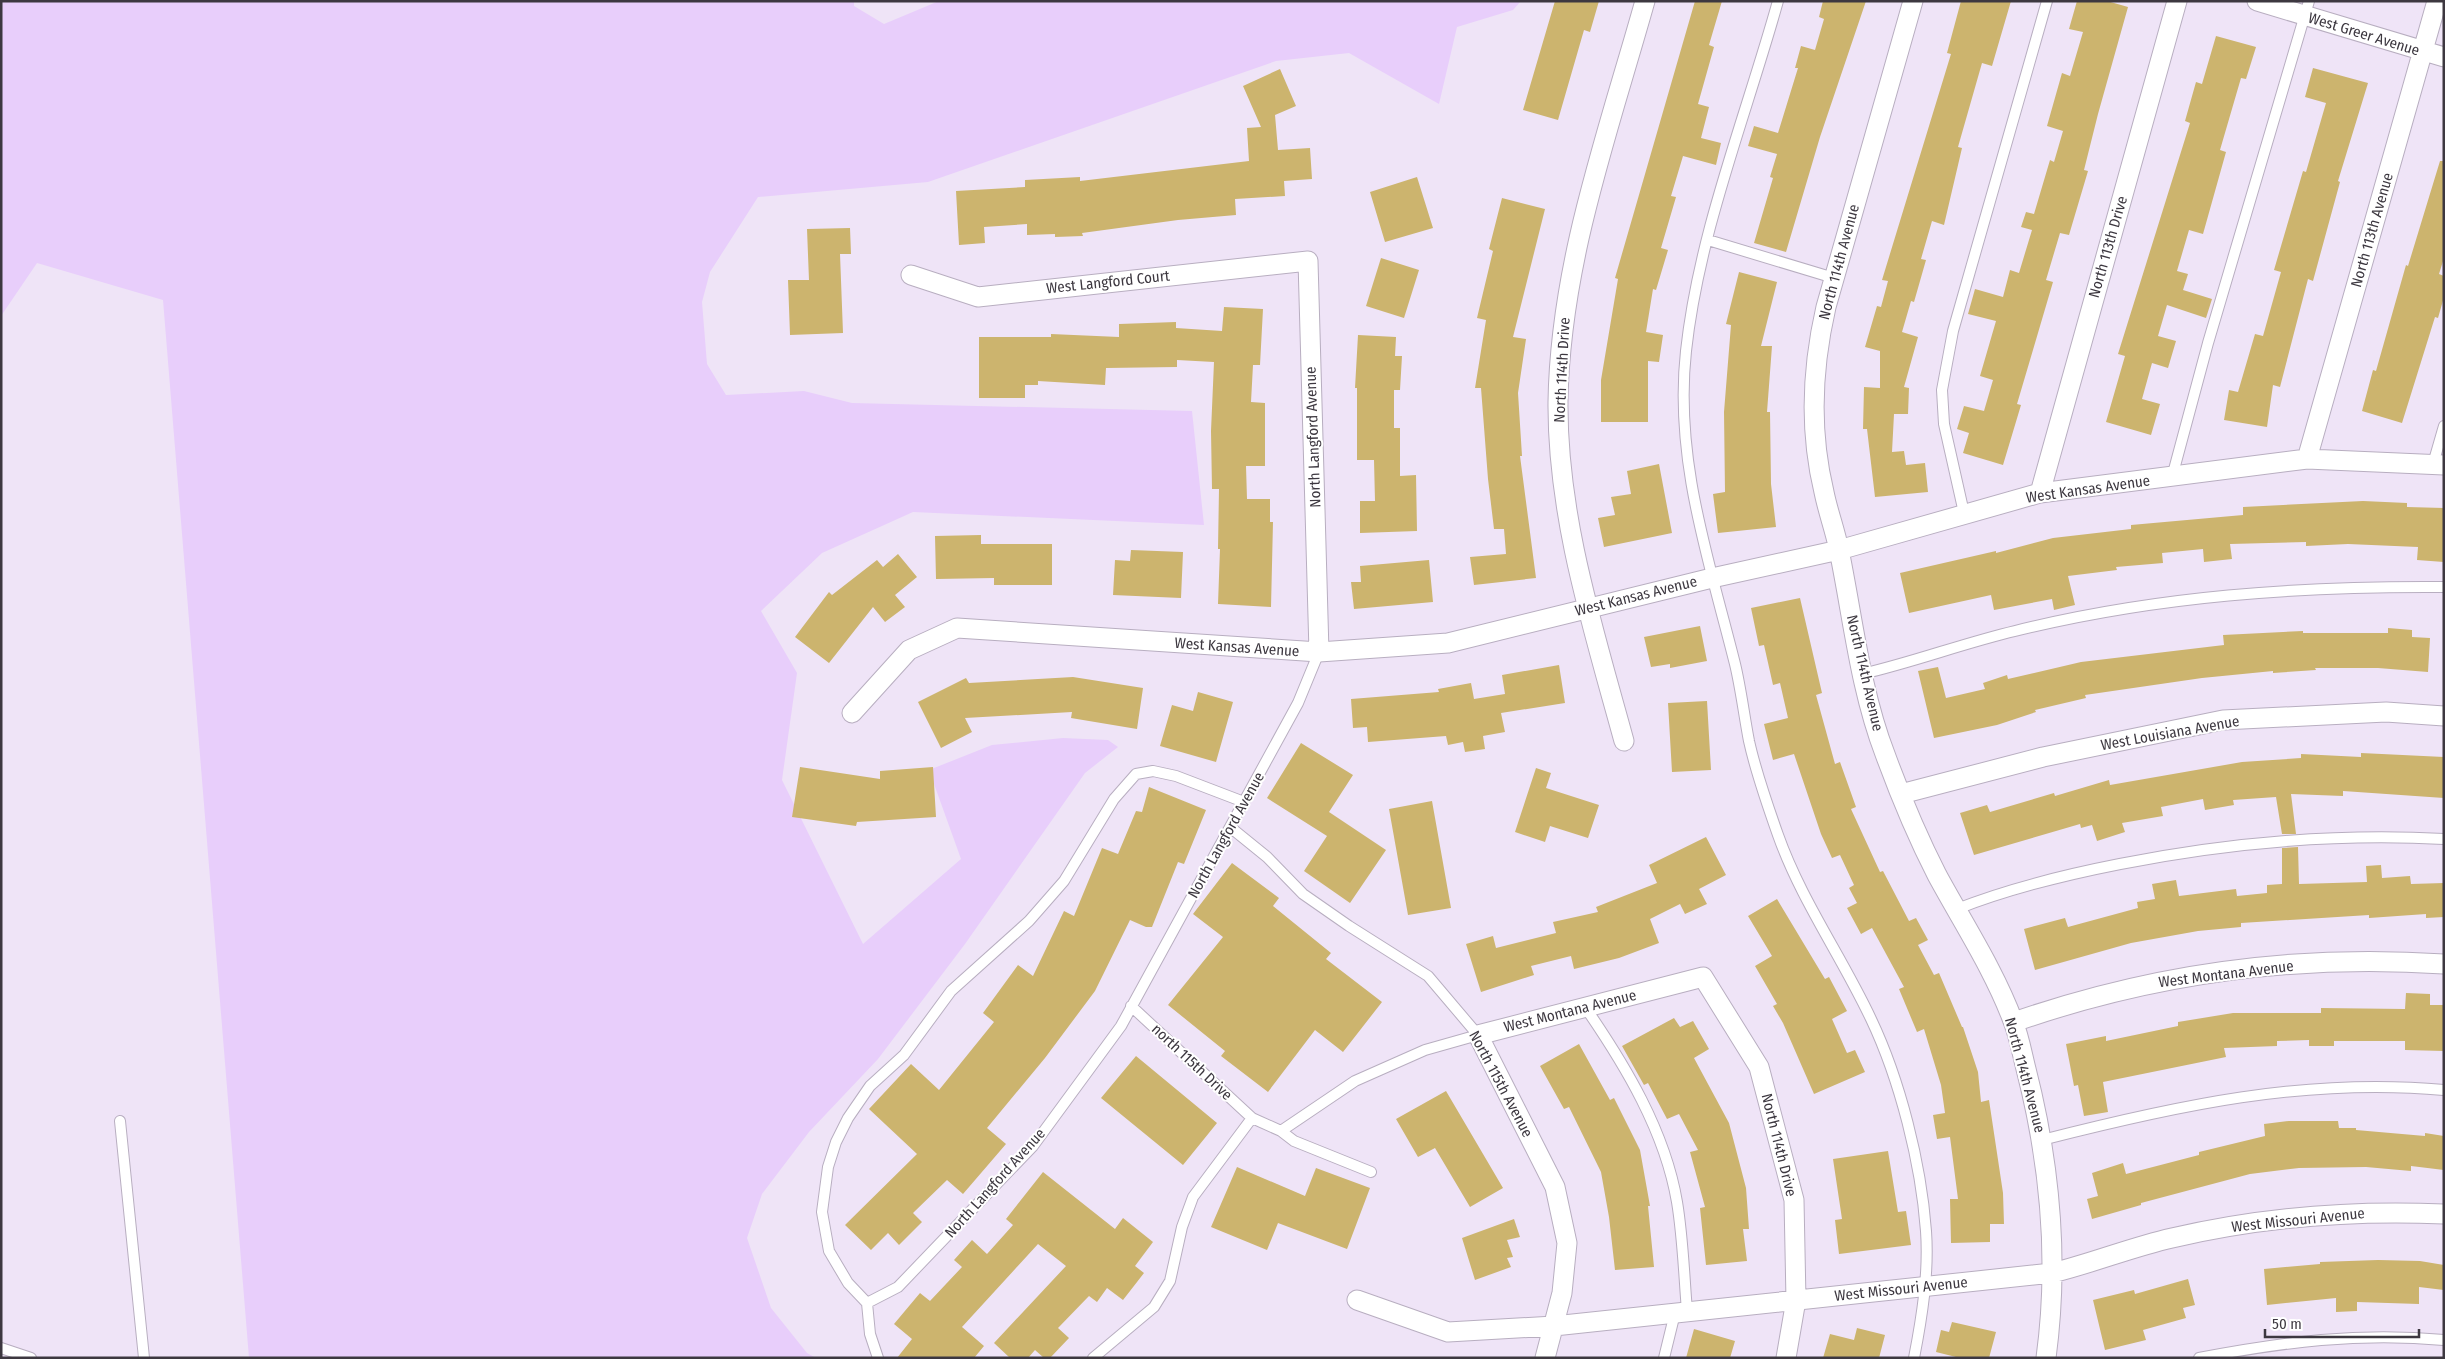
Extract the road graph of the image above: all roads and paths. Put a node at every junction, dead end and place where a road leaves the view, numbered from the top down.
1 (1646, 1) edge
2 (1778, 1) edge
3 (1913, 1) edge
4 (2047, 1) edge
5 (2177, 1) edge
6 (2256, 1) edge
7 (2437, 1) edge
8 (2307, 8) edge
9 (2423, 51) junction
10 (2444, 57) edge
11 (1708, 240) junction
12 (1308, 260) joint
13 (911, 275) dead end
14 (1834, 278) junction
15 (2444, 426) edge
16 (2307, 459) junction
17 (2438, 464) edge
18 (2172, 476) junction
19 (2040, 493) junction
20 (1964, 513) junction
21 (1839, 550) junction
22 (1712, 578) junction
23 (2444, 587) edge
24 (1588, 608) junction
25 (1319, 652) junction
26 (1862, 674) junction
27 (852, 713) dead end
28 (2444, 716) edge
29 (1624, 741) dead end
30 (1901, 794) junction
31 (1244, 802) junction
32 (1230, 827) junction
33 (2444, 839) edge
34 (1957, 909) junction
35 (2444, 964) edge
36 (1703, 977) joint
37 (1132, 1006) junction
38 (1585, 1007) junction
39 (2014, 1022) junction
40 (1478, 1035) junction
41 (2444, 1090) edge
42 (1252, 1118) junction
43 (120, 1121) dead end
44 (1281, 1131) junction
45 (2042, 1140) junction
46 (1371, 1172) dead end
47 (2444, 1214) edge
48 (2052, 1273) junction
49 (1924, 1286) junction
50 (1357, 1300) dead end
51 (1796, 1300) junction
52 (867, 1303) junction
53 (1681, 1312) junction
54 (1554, 1326) junction
55 (2444, 1340) edge
56 (1, 1348) edge
57 (30, 1358) edge
58 (144, 1358) edge
59 (878, 1358) edge
60 (1093, 1358) edge
61 (1545, 1358) edge
62 (1664, 1358) edge
63 (1786, 1358) edge
64 (1914, 1358) edge
65 (2046, 1358) edge
66 (2200, 1358) edge

1 - 24 street, North 114th Drive
2 - 11 lane
3 - 14 street, North 114th Avenue
4 - 20 lane
5 - 19 street, North 113th Drive
6 - 8 street, West Greer Avenue
7 - 9 street, North 113th Avenue
8 - 9 street, West Greer Avenue
8 - 18 lane
9 - 10 street, West Greer Avenue
9 - 16 street, North 113th Avenue
11 - 14 lane
11 - 22 lane
12 - 13 street, West Langford Court
12 - 25 street, North Langford Avenue
14 - 21 street, North 114th Avenue
15 - 17 lane
16 - 17 street, West Kansas Avenue
16 - 18 street, West Kansas Avenue
18 - 19 street, West Kansas Avenue
19 - 20 street, West Kansas Avenue
20 - 21 street, West Kansas Avenue
21 - 22 street, West Kansas Avenue
21 - 26 street, North 114th Avenue
22 - 24 street, West Kansas Avenue
22 - 49 lane
23 - 26 lane
24 - 25 street, West Kansas Avenue
24 - 29 street, North 114th Drive
25 - 27 street, West Kansas Avenue
25 - 31 lane, North Langford Avenue
26 - 30 street, North 114th Avenue
28 - 30 street, West Louisiana Avenue
30 - 34 street, North 114th Avenue
31 - 32 lane, North Langford Avenue
31 - 52 lane
32 - 37 lane, North Langford Avenue
32 - 40 lane, North 115th Avenue
33 - 34 lane
34 - 39 street, North 114th Avenue
35 - 39 street, West Montana Avenue
36 - 38 street, West Montana Avenue
36 - 51 street, North 114th Drive
37 - 42 lane, north 115th Drive
37 - 52 lane, North Langford Avenue
38 - 40 street, West Montana Avenue
38 - 53 lane
39 - 45 street, North 114th Avenue
40 - 44 lane, West Montana Avenue
40 - 54 street, North 115th Avenue
41 - 45 lane
42 - 44 lane
42 - 60 lane
43 - 58 lane
44 - 46 lane
45 - 48 street, North 114th Avenue
47 - 48 street, West Missouri Avenue
48 - 49 street, West Missouri Avenue
48 - 65 street, North 114th Avenue
49 - 51 street, West Missouri Avenue
49 - 64 lane
50 - 54 street, West Missouri Avenue
51 - 53 street, West Missouri Avenue
51 - 63 street, North 114th Drive
52 - 59 lane
53 - 54 street, West Missouri Avenue
53 - 62 lane
54 - 61 street, North 115th Avenue
55 - 66 lane
56 - 57 lane

